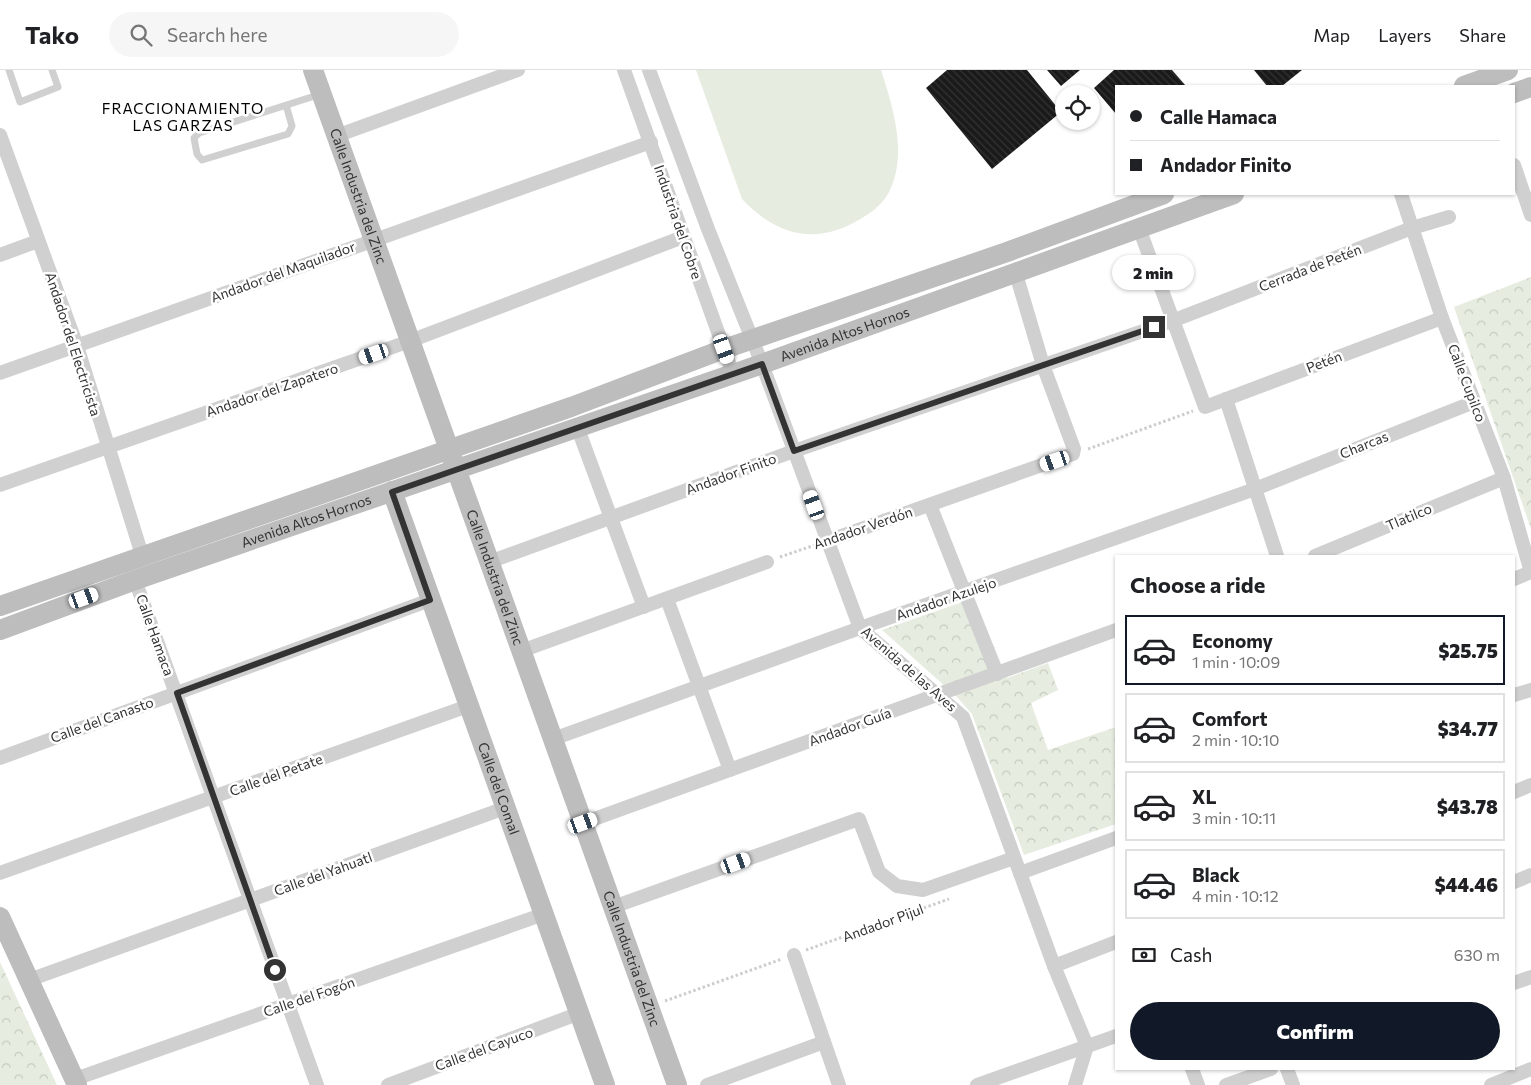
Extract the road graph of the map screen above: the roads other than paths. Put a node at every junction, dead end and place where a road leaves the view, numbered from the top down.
1 (8, 70) edge
2 (52, 70) edge
3 (313, 70) edge
4 (518, 70) edge
5 (624, 70) edge
6 (649, 70) edge
7 (1508, 70) edge
8 (1467, 85) edge
9 (1531, 87) edge
10 (1515, 93) edge
11 (321, 94) junction
12 (286, 105) junction
13 (0, 135) edge
14 (336, 136) junction
15 (650, 142) junction
16 (1515, 168) edge
17 (1161, 195) edge
18 (1231, 195) edge
19 (1401, 195) edge
20 (1531, 215) edge
21 (1449, 217) dead end
22 (1139, 228) junction
23 (1412, 228) junction
24 (683, 237) junction
25 (374, 239) junction
26 (38, 241) junction
27 (0, 254) edge
28 (1016, 274) junction
29 (1442, 318) junction
30 (1172, 321) junction
31 (751, 340) junction
32 (410, 341) junction
33 (77, 346) junction
34 (724, 349) junction
35 (762, 364) junction
36 (1043, 365) junction
37 (0, 373) edge
38 (733, 374) junction
39 (1226, 399) junction
40 (1474, 402) junction
41 (578, 429) junction
42 (107, 447) junction
43 (449, 449) junction
44 (794, 451) junction
45 (455, 469) junction
46 (384, 471) junction
47 (1504, 478) junction
48 (0, 485) edge
49 (1255, 489) junction
50 (392, 492) junction
51 (930, 505) junction
52 (612, 519) junction
53 (827, 541) junction
54 (142, 555) junction
55 (1277, 555) edge
56 (1317, 555) edge
57 (489, 562) junction
58 (767, 562) road end
59 (1531, 572) edge
60 (1515, 578) edge
61 (135, 580) junction
62 (963, 593) junction
63 (667, 599) junction
64 (430, 600) junction
65 (0, 606) edge
66 (644, 607) junction
67 (860, 628) junction
68 (0, 630) edge
69 (1115, 630) edge
70 (521, 651) junction
71 (997, 674) junction
72 (699, 687) junction
73 (1531, 690) edge
74 (177, 693) junction
75 (940, 694) junction
76 (1515, 695) edge
77 (468, 706) junction
78 (553, 740) junction
79 (0, 758) edge
80 (730, 770) junction
81 (1531, 785) edge
82 (1515, 792) edge
83 (214, 797) junction
84 (505, 808) junction
85 (583, 823) junction
86 (1115, 838) edge
87 (1014, 858) junction
88 (0, 873) edge
89 (1020, 873) junction
90 (1531, 875) edge
91 (1515, 882) edge
92 (250, 900) junction
93 (613, 907) junction
94 (544, 914) junction
95 (0, 917) edge
96 (1115, 942) edge
97 (794, 955) road end
98 (1054, 966) junction
99 (1531, 977) edge
100 (29, 980) junction
101 (1515, 983) edge
102 (288, 1004) junction
103 (580, 1014) junction
104 (1115, 1036) edge
105 (824, 1042) junction
106 (1087, 1046) junction
107 (1531, 1069) edge
108 (1192, 1070) edge
109 (1268, 1070) edge
110 (1287, 1070) edge
111 (76, 1082) edge
112 (316, 1085) edge
113 (388, 1085) edge
114 (605, 1085) edge
115 (677, 1085) edge
116 (706, 1085) edge
117 (839, 1085) edge
118 (978, 1085) edge
119 (1075, 1085) edge
120 (1198, 1085) edge
121 (1226, 1085) edge
122 (1293, 1085) edge
123 (1491, 1085) edge

1 - 2 lane
3 - 11 street, Calle Industria del Zinc
4 - 14 street
5 - 15 street, Industria del Cobre
6 - 31 street, Industria del Cobre
7 - 8 street
9 - 10 street
11 - 12 lane
11 - 14 street, Calle Industria del Zinc
12 - 12 lane
13 - 26 street, Andador del Electricista
14 - 25 street, Calle Industria del Zinc
15 - 24 street, Industria del Cobre
15 - 25 street, Andador del Maquilador
16 - 20 street
17 - 31 street, Avenida Altos Hornos
18 - 22 street, Avenida Altos Hornos
19 - 23 street, Calle Cupilco
21 - 23 street, Cerrada de Petén
22 - 28 street, Avenida Altos Hornos
22 - 30 street
23 - 29 street, Calle Cupilco
23 - 30 street, Cerrada de Petén
24 - 32 street, Andador del Zapatero
24 - 34 street, Industria del Cobre
25 - 32 street, Calle Industria del Zinc
25 - 33 street, Andador del Maquilador
26 - 27 street
26 - 33 street, Andador del Electricista
28 - 35 street, Avenida Altos Hornos
28 - 36 street
29 - 39 street, Petén
29 - 40 street, Calle Cupilco
30 - 36 street, Andador Finito
30 - 39 street, Petén
31 - 34 street, Avenida Altos Hornos
31 - 35 street, Industria del Cobre
32 - 42 street, Andador del Zapatero
32 - 43 street, Calle Industria del Zinc
33 - 37 street, Andador del Maquilador
33 - 42 street, Andador del Electricista
34 - 38 street, Industria del Cobre
34 - 43 street, Avenida Altos Hornos
35 - 38 street, Avenida Altos Hornos
35 - 44 street, Avenida de las Aves
36 - 44 street, Andador Finito
36 - 51 street, Andador Verdón
38 - 41 street, Avenida Altos Hornos
39 - 49 street
40 - 47 street, Calle Cupilco
40 - 49 street, Charcas
41 - 45 street, Avenida Altos Hornos
41 - 52 street
42 - 48 street, Andador del Zapatero
42 - 54 street, Andador del Electricista
43 - 45 street, Calle Industria del Zinc
43 - 46 street, Avenida Altos Hornos
44 - 52 street, Andador Finito
44 - 53 street, Avenida de las Aves
45 - 50 street, Avenida Altos Hornos
45 - 57 street, Calle Industria del Zinc
46 - 50 street
46 - 54 street, Avenida Altos Hornos
47 - 56 street, Tlatilco
47 - 59 street, Calle Cupilco
49 - 55 street
49 - 62 street, Andador Azulejo
50 - 61 street, Avenida Altos Hornos
50 - 64 street, Calle del Comal
51 - 53 street, Andador Verdón
51 - 62 street
52 - 57 street, Andador Finito
52 - 66 street
53 - 67 street, Avenida de las Aves
54 - 65 street, Avenida Altos Hornos
57 - 70 street, Calle Industria del Zinc
58 - 63 street
59 - 60 street
61 - 68 street, Avenida Altos Hornos
61 - 74 street, Calle Hamaca
62 - 67 street, Andador Azulejo
62 - 71 street
63 - 66 street
63 - 72 street
64 - 74 street, Calle del Canasto
64 - 77 street, Calle del Comal
66 - 70 street
67 - 72 street, Andador Azulejo
67 - 75 street, Avenida de las Aves
69 - 71 street, Andador Guía
70 - 78 street, Calle Industria del Zinc
71 - 75 street, Andador Guía
72 - 78 street, Andador Azulejo
72 - 80 street
73 - 76 street
74 - 79 street, Calle del Canasto
74 - 83 street, Calle Hamaca
75 - 80 street, Andador Guía
75 - 87 street, Avenida de las Aves
77 - 83 street, Calle del Petate
77 - 84 street, Calle del Comal
78 - 85 street, Calle Industria del Zinc
80 - 85 street, Andador Guía
81 - 82 street
83 - 88 street, Calle del Petate
83 - 92 street, Calle Hamaca
84 - 92 street, Calle del Yahuatl
84 - 94 street, Calle del Comal
85 - 93 street, Calle Industria del Zinc
86 - 89 street
87 - 89 street, Avenida de las Aves
87 - 93 street
89 - 98 street, Avenida de las Aves
90 - 91 street
92 - 100 street, Calle del Yahuatl
92 - 102 street, Calle Hamaca
93 - 115 street, Calle Industria del Zinc
94 - 102 street, Calle del Fogón
94 - 103 street, Calle del Comal
95 - 100 street
96 - 98 street
97 - 105 street
98 - 106 street, Avenida de las Aves
99 - 101 street
100 - 111 street
102 - 111 street, Calle del Fogón
102 - 112 street, Calle Hamaca
103 - 113 street, Calle del Cayuco
103 - 114 street, Calle del Comal
104 - 106 street
105 - 116 street
105 - 117 street
106 - 118 street
106 - 119 street
107 - 123 street
108 - 120 street
109 - 121 street
110 - 122 street

